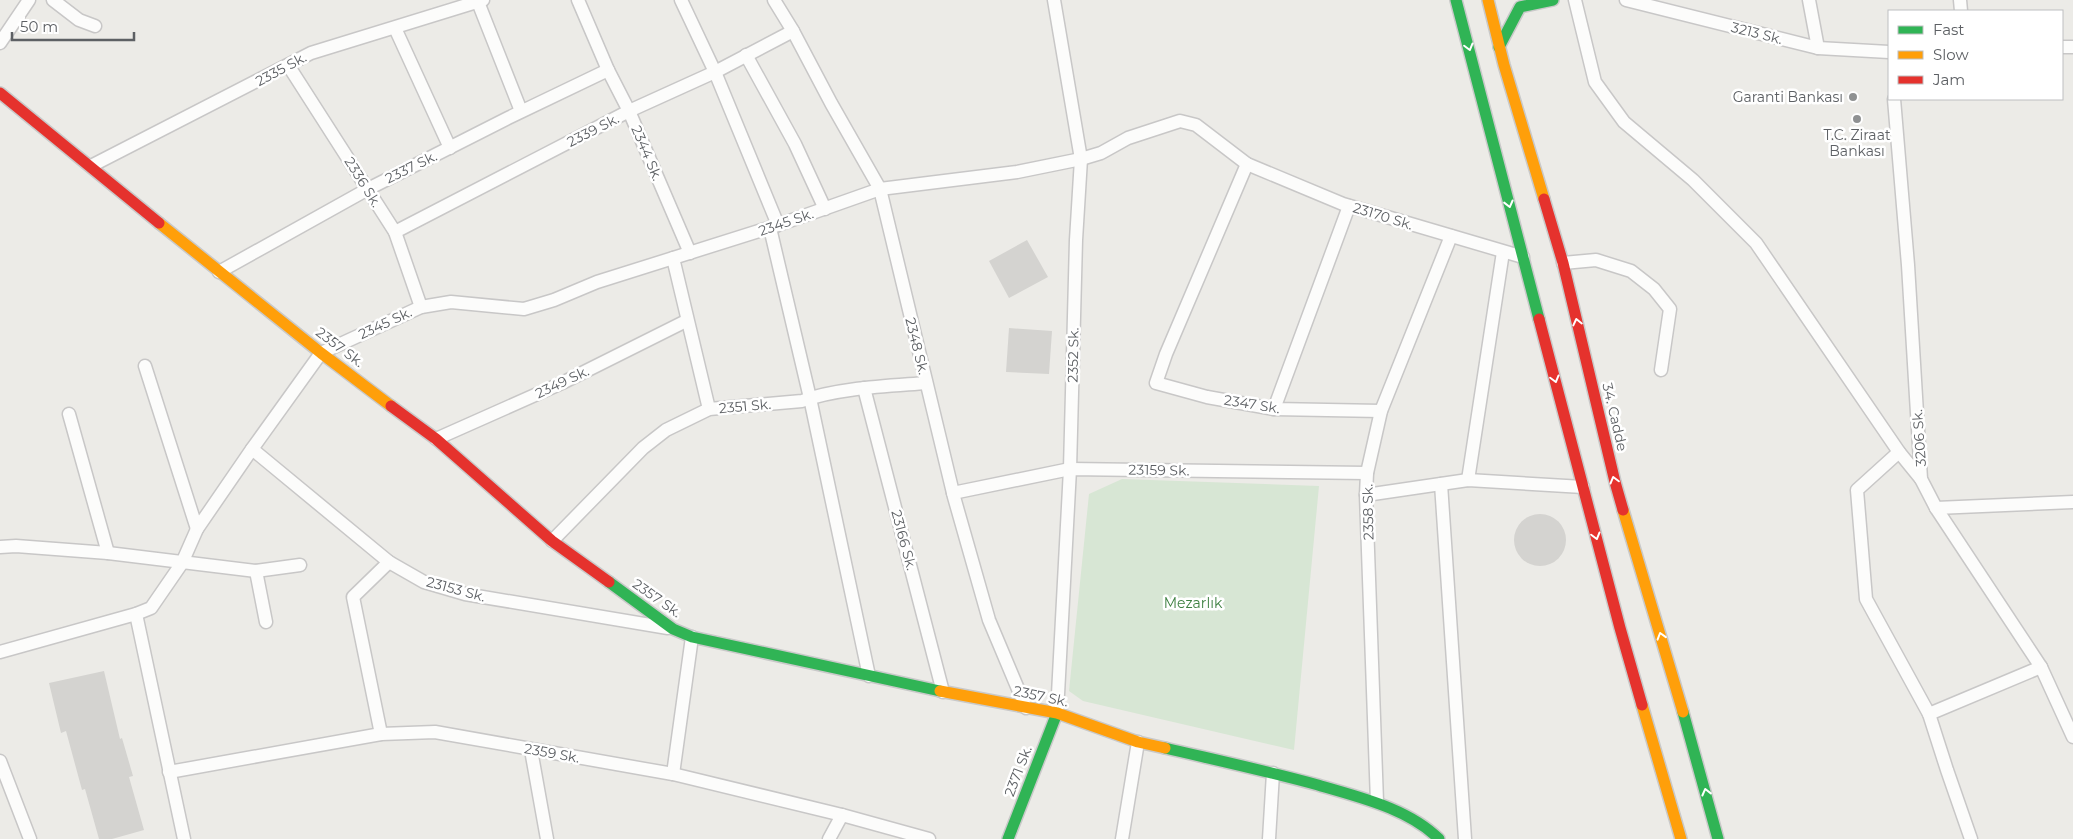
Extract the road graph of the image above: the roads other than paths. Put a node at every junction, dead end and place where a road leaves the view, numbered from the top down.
1 (29, 0) edge
2 (53, 0) edge
3 (578, 0) edge
4 (681, 0) edge
5 (774, 0) edge
6 (1054, 0) edge
7 (1456, 0) edge
8 (1488, 0) edge
9 (1553, 0) edge
10 (1575, 0) edge
11 (1626, 0) edge
12 (1809, 0) edge
13 (480, 1) edge
14 (95, 26) dead end
15 (395, 28) junction
16 (793, 31) junction
17 (0, 43) edge
18 (1500, 47) junction
19 (1818, 48) junction
20 (1888, 52) edge
21 (746, 56) junction
22 (288, 65) junction
23 (608, 70) junction
24 (715, 72) junction
25 (0, 93) edge
26 (1894, 100) edge
27 (522, 111) junction
28 (629, 111) junction
29 (450, 148) junction
30 (1080, 159) junction
31 (1247, 164) junction
32 (91, 166) junction
33 (368, 188) junction
34 (880, 189) junction
35 (1349, 206) junction
36 (825, 209) junction
37 (774, 226) junction
38 (395, 232) junction
39 (1450, 236) junction
40 (1503, 252) junction
41 (690, 253) junction
42 (1523, 257) junction
43 (673, 258) junction
44 (1563, 263) junction
45 (219, 272) junction
46 (421, 307) junction
47 (686, 321) junction
48 (321, 353) junction
49 (145, 366) dead end
50 (1661, 370) dead end
51 (926, 383) junction
52 (864, 388) junction
53 (810, 398) junction
54 (709, 409) junction
55 (1274, 409) junction
56 (1381, 411) junction
57 (69, 414) dead end
58 (436, 439) junction
59 (252, 449) junction
60 (1899, 452) junction
61 (1070, 470) junction
62 (1367, 473) junction
63 (1921, 479) junction
64 (1468, 480) junction
65 (1441, 484) junction
66 (1583, 487) junction
67 (953, 493) junction
68 (1366, 495) junction
69 (2073, 502) edge
70 (1936, 508) junction
71 (197, 529) junction
72 (552, 541) junction
73 (0, 547) edge
74 (108, 553) junction
75 (389, 562) junction
76 (182, 563) junction
77 (300, 565) dead end
78 (256, 571) junction
79 (136, 614) junction
80 (266, 622) dead end
81 (673, 629) junction
82 (692, 636) junction
83 (0, 652) edge
84 (2041, 667) junction
85 (869, 676) junction
86 (943, 692) junction
87 (1026, 708) junction
88 (1057, 713) junction
89 (1929, 714) junction
90 (381, 734) junction
91 (2073, 737) edge
92 (1138, 742) junction
93 (531, 750) junction
94 (0, 761) edge
95 (170, 772) junction
96 (1273, 773) junction
97 (674, 774) junction
98 (1376, 802) junction
99 (842, 815) junction
100 (30, 839) edge
101 (184, 839) edge
102 (547, 839) edge
103 (828, 839) edge
104 (930, 839) edge
105 (1008, 839) edge
106 (1122, 839) edge
107 (1269, 839) edge
108 (1439, 839) edge
109 (1465, 839) edge
110 (1681, 839) edge
111 (1718, 839) edge
112 (1971, 839) edge

1 - 17 street
2 - 14 street
3 - 23 street, 2344 Sk.
4 - 24 street
5 - 16 street, 2348 Sk.
6 - 30 street, 2352 Sk.
7 -> 42 main road
8 - 18 main road, 34. Cadde
9 - 18 main road
10 - 60 street
11 - 19 street, 3213 Sk.
12 - 19 street
13 - 15 street, 2335 Sk.
13 - 27 street
15 - 22 street, 2335 Sk.
15 - 29 street
16 - 21 street, 2339 Sk.
16 - 34 street, 2348 Sk.
18 - 44 main road, 34. Cadde
19 - 20 street, 3213 Sk.
21 - 24 street, 2339 Sk.
21 - 36 street
22 - 32 street, 2335 Sk.
22 - 33 street, 2336 Sk.
23 - 27 street, 2337 Sk.
23 - 28 street, 2344 Sk.
24 - 28 street, 2339 Sk.
24 - 37 street
25 - 32 main road, 2357 Sk.
26 - 63 street, 3206 Sk.
27 - 29 street, 2337 Sk.
28 - 38 street, 2339 Sk.
28 - 41 street, 2344 Sk.
29 - 33 street, 2337 Sk.
30 - 31 street, 2345 Sk.
30 - 34 street, 2345 Sk.
30 - 61 street, 2352 Sk.
31 - 35 street, 23170 Sk.
31 - 55 street, 2347 Sk.
32 - 45 main road, 2357 Sk.
33 - 38 street, 2336 Sk.
33 - 45 street, 2337 Sk.
34 - 36 street, 2345 Sk.
34 - 51 street, 2348 Sk.
35 - 39 street, 23170 Sk.
35 - 55 street
36 - 37 street, 2345 Sk.
37 - 41 street, 2345 Sk.
37 - 53 street
38 - 46 street, 2336 Sk.
39 - 40 street, 23170 Sk.
39 - 56 street, 2358 Sk.
40 - 42 street, 23170 Sk.
40 - 64 street
41 - 43 street, 2345 Sk.
42 -> 66 main road
43 - 46 street, 2345 Sk.
43 - 47 street
44 - 50 street
111 -> 44 main road, 34. Cadde
45 - 48 main road, 2357 Sk.
46 - 48 street, 2345 Sk.
47 - 54 street
47 - 58 street, 2349 Sk.
48 - 58 main road, 2357 Sk.
48 - 59 street
49 - 71 street
51 - 52 street, 2351 Sk.
51 - 67 street, 2348 Sk.
52 - 53 street, 2351 Sk.
52 - 86 street, 23166 Sk.
53 - 54 street, 2351 Sk.
53 - 85 street
54 - 72 street, 2351 Sk.
55 - 56 street, 2347 Sk.
56 - 62 street, 2358 Sk.
57 - 74 street
58 - 72 main road, 2357 Sk.
59 - 71 street
59 - 75 street, 23153 Sk.
60 - 63 street
60 - 89 street
61 - 62 street, 23159 Sk.
61 - 67 street, 23159 Sk.
61 - 88 street, 2352 Sk.
62 - 68 street, 2358 Sk.
63 - 70 street, 3206 Sk.
64 - 65 street
64 - 66 street
65 - 68 street
65 - 109 street
66 -> 110 main road
67 - 87 street, 2348 Sk.
68 - 98 street, 2358 Sk.
69 - 70 street
70 - 84 street, 3206 Sk.
71 - 76 street
72 - 81 main road, 2357 Sk.
73 - 74 street
74 - 76 street
75 - 81 street, 23153 Sk.
75 - 90 street
76 - 78 street
76 - 79 street
77 - 78 street
78 - 80 street
79 - 83 street
79 - 95 street
81 - 82 main road, 2357 Sk.
82 - 85 main road, 2357 Sk.
82 - 97 street
84 - 89 street
84 - 91 street, 3206 Sk.
85 - 86 main road, 2357 Sk.
86 - 87 main road, 2357 Sk.
87 - 88 main road, 2357 Sk.
88 - 92 main road, 2357 Sk.
88 - 105 main road, 2371 Sk.
89 - 112 street
90 - 93 street, 2359 Sk.
90 - 95 street, 2359 Sk.
92 - 96 main road, 2357 Sk.
92 - 106 street
93 - 97 street, 2359 Sk.
93 - 102 street
94 - 100 street
95 - 101 street
96 - 98 main road, 2357 Sk.
96 - 107 street
97 - 99 street, 2359 Sk.
98 - 108 main road, 2357 Sk.
99 - 103 street
99 - 104 street, 2359 Sk.

